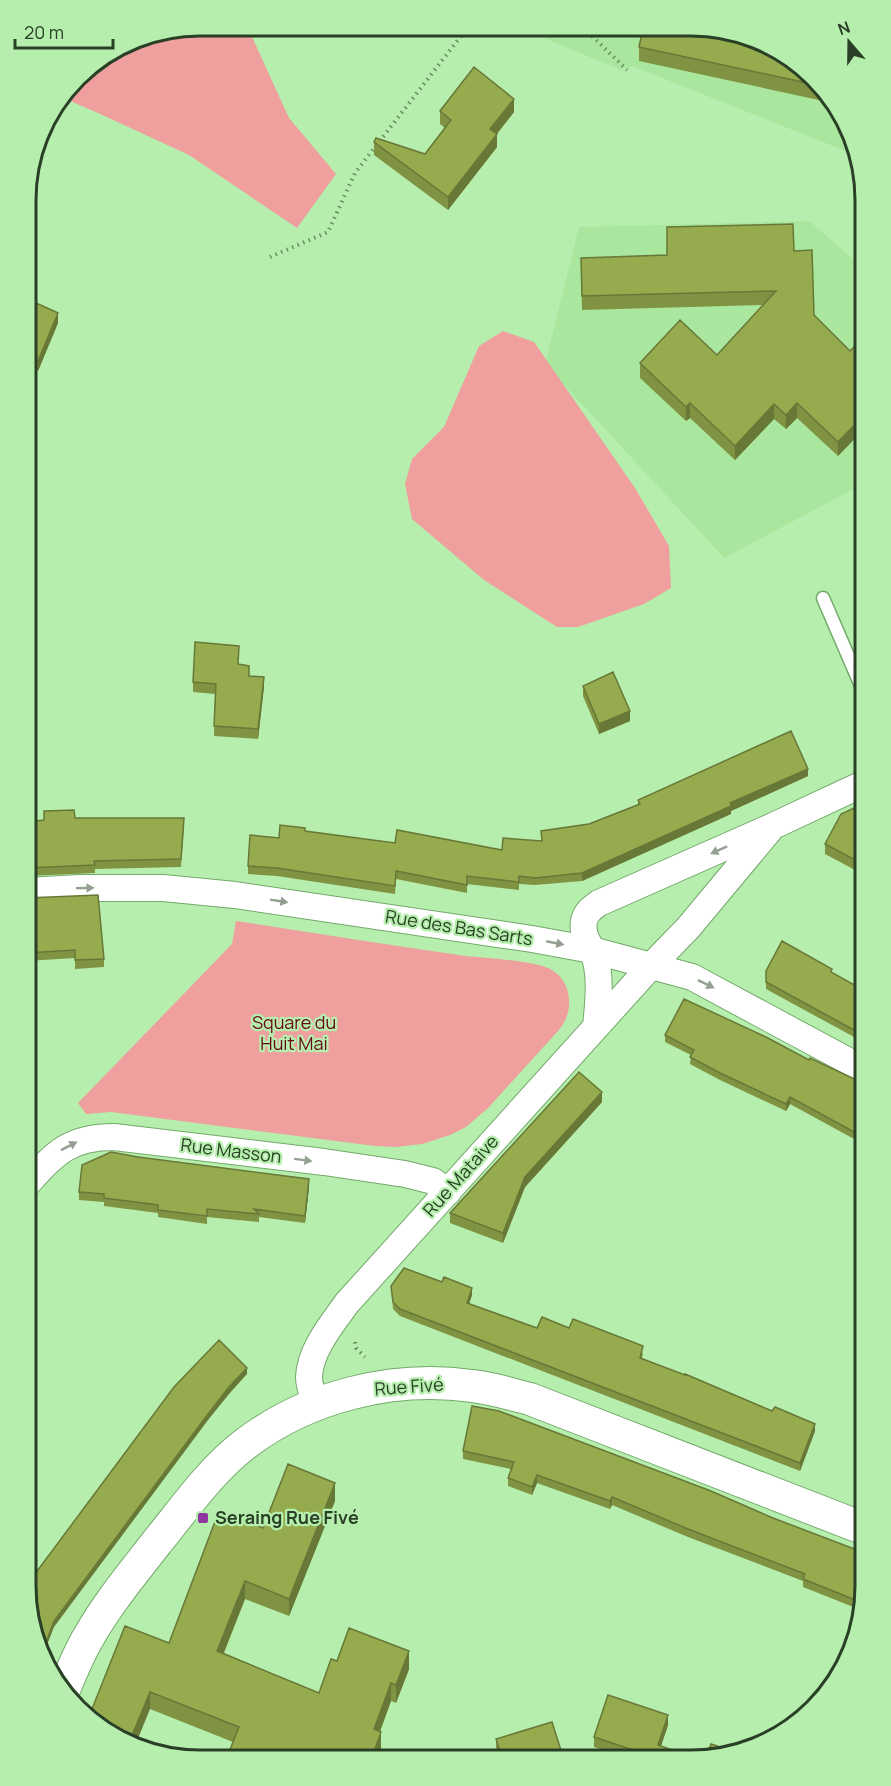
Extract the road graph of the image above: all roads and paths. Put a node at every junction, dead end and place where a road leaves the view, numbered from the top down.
1 (461, 36) edge
2 (592, 36) edge
3 (627, 70) dead end
4 (270, 257) dead end
5 (823, 598) dead end
6 (855, 672) edge
7 (855, 788) edge
8 (772, 826) junction
9 (36, 890) edge
10 (592, 950) junction
11 (651, 966) junction
12 (596, 1027) junction
13 (855, 1065) edge
14 (36, 1175) edge
15 (448, 1191) junction
16 (356, 1334) dead end
17 (366, 1358) dead end
18 (316, 1404) junction
19 (855, 1525) edge
20 (67, 1682) edge

1 - 4 path
2 - 3 path
5 - 6 lane
7 - 8 street
8 -> 10 street
8 - 11 street, Rue Mataive
9 -> 10 street, Rue des Bas Sarts
10 - 11 street, Rue des Bas Sarts
10 - 12 street
11 - 12 street, Rue Mataive
11 -> 13 street, Rue des Bas Sarts
12 - 15 street, Rue Mataive
14 -> 15 street, Rue Masson
15 - 18 street, Rue Mataive
16 - 17 path
18 - 19 street, Rue Fivé
18 - 20 street, Rue Fivé

